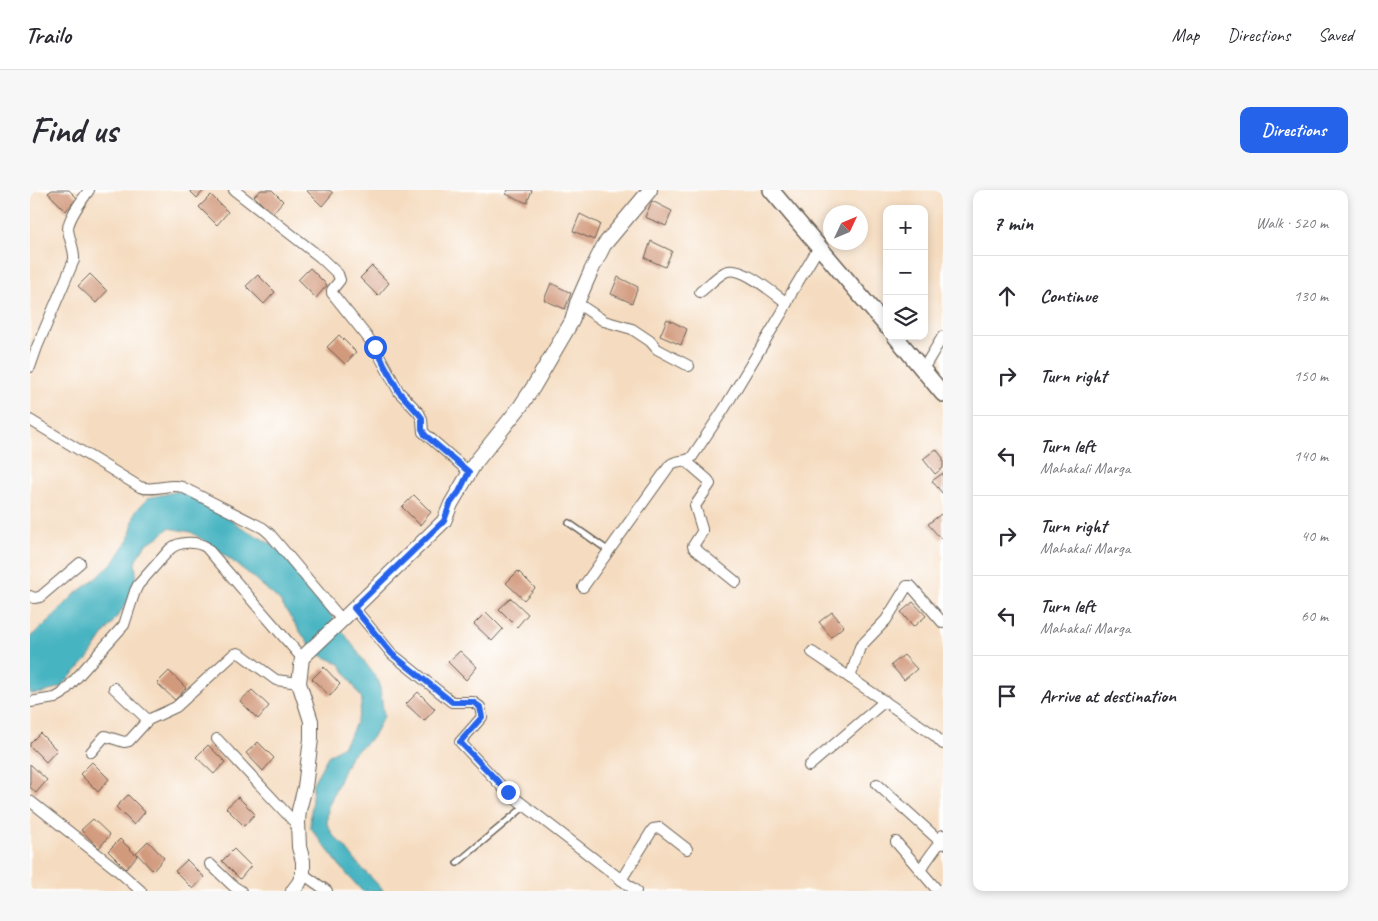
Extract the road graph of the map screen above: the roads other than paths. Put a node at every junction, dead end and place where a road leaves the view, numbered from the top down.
1 (88, 190) edge
2 (234, 190) edge
3 (650, 190) edge
4 (779, 194) edge
5 (819, 247) junction
6 (700, 292) dead end
7 (577, 303) junction
8 (787, 303) junction
9 (883, 322) edge
10 (943, 336) edge
11 (898, 340) edge
12 (33, 345) edge
13 (690, 366) dead end
14 (30, 367) edge
15 (922, 369) junction
16 (943, 394) edge
17 (30, 420) edge
18 (686, 461) junction
19 (469, 472) junction
20 (569, 523) dead end
21 (609, 551) junction
22 (80, 563) dead end
23 (736, 582) dead end
24 (583, 587) dead end
25 (30, 596) edge
26 (354, 608) junction
27 (340, 622) junction
28 (943, 623) edge
29 (812, 652) dead end
30 (306, 654) junction
31 (850, 678) junction
32 (299, 683) junction
33 (114, 688) dead end
34 (885, 701) junction
35 (30, 702) edge
36 (148, 720) junction
37 (217, 740) dead end
38 (943, 744) edge
39 (91, 752) dead end
40 (809, 766) dead end
41 (877, 784) dead end
42 (30, 801) edge
43 (525, 806) junction
44 (298, 826) junction
45 (942, 840) edge
46 (896, 842) dead end
47 (687, 849) dead end
48 (457, 863) dead end
49 (210, 864) dead end
50 (920, 870) junction
51 (303, 874) junction
52 (622, 880) junction
53 (140, 891) edge
54 (241, 891) edge
55 (293, 891) edge
56 (327, 891) edge
57 (636, 891) edge
58 (938, 891) edge

1 - 12 street
2 - 19 street
3 - 7 main road
4 - 5 main road
5 - 8 street
5 - 9 main road
6 - 8 street
7 - 13 street
7 - 19 main road
8 - 18 street
10 - 15 street
11 - 15 main road
12 - 14 street
15 - 16 main road
17 - 27 street
18 - 21 street
18 - 23 street
19 - 26 main road
20 - 21 lane
21 - 24 street
22 - 25 street
26 - 27 main road
26 - 43 street
27 - 30 main road
28 - 31 street
29 - 31 street
30 - 32 main road
30 - 35 street
31 - 34 street
32 - 36 street
32 - 44 main road
33 - 36 street
34 - 38 street
34 - 40 street
36 - 39 street
37 - 44 street
41 - 45 street
42 - 53 street
43 - 48 lane
43 - 52 street
44 - 51 main road
45 - 50 street
46 - 50 street
47 - 52 street
49 - 54 street
50 - 58 street
51 - 55 main road
51 - 56 street
52 - 57 street

